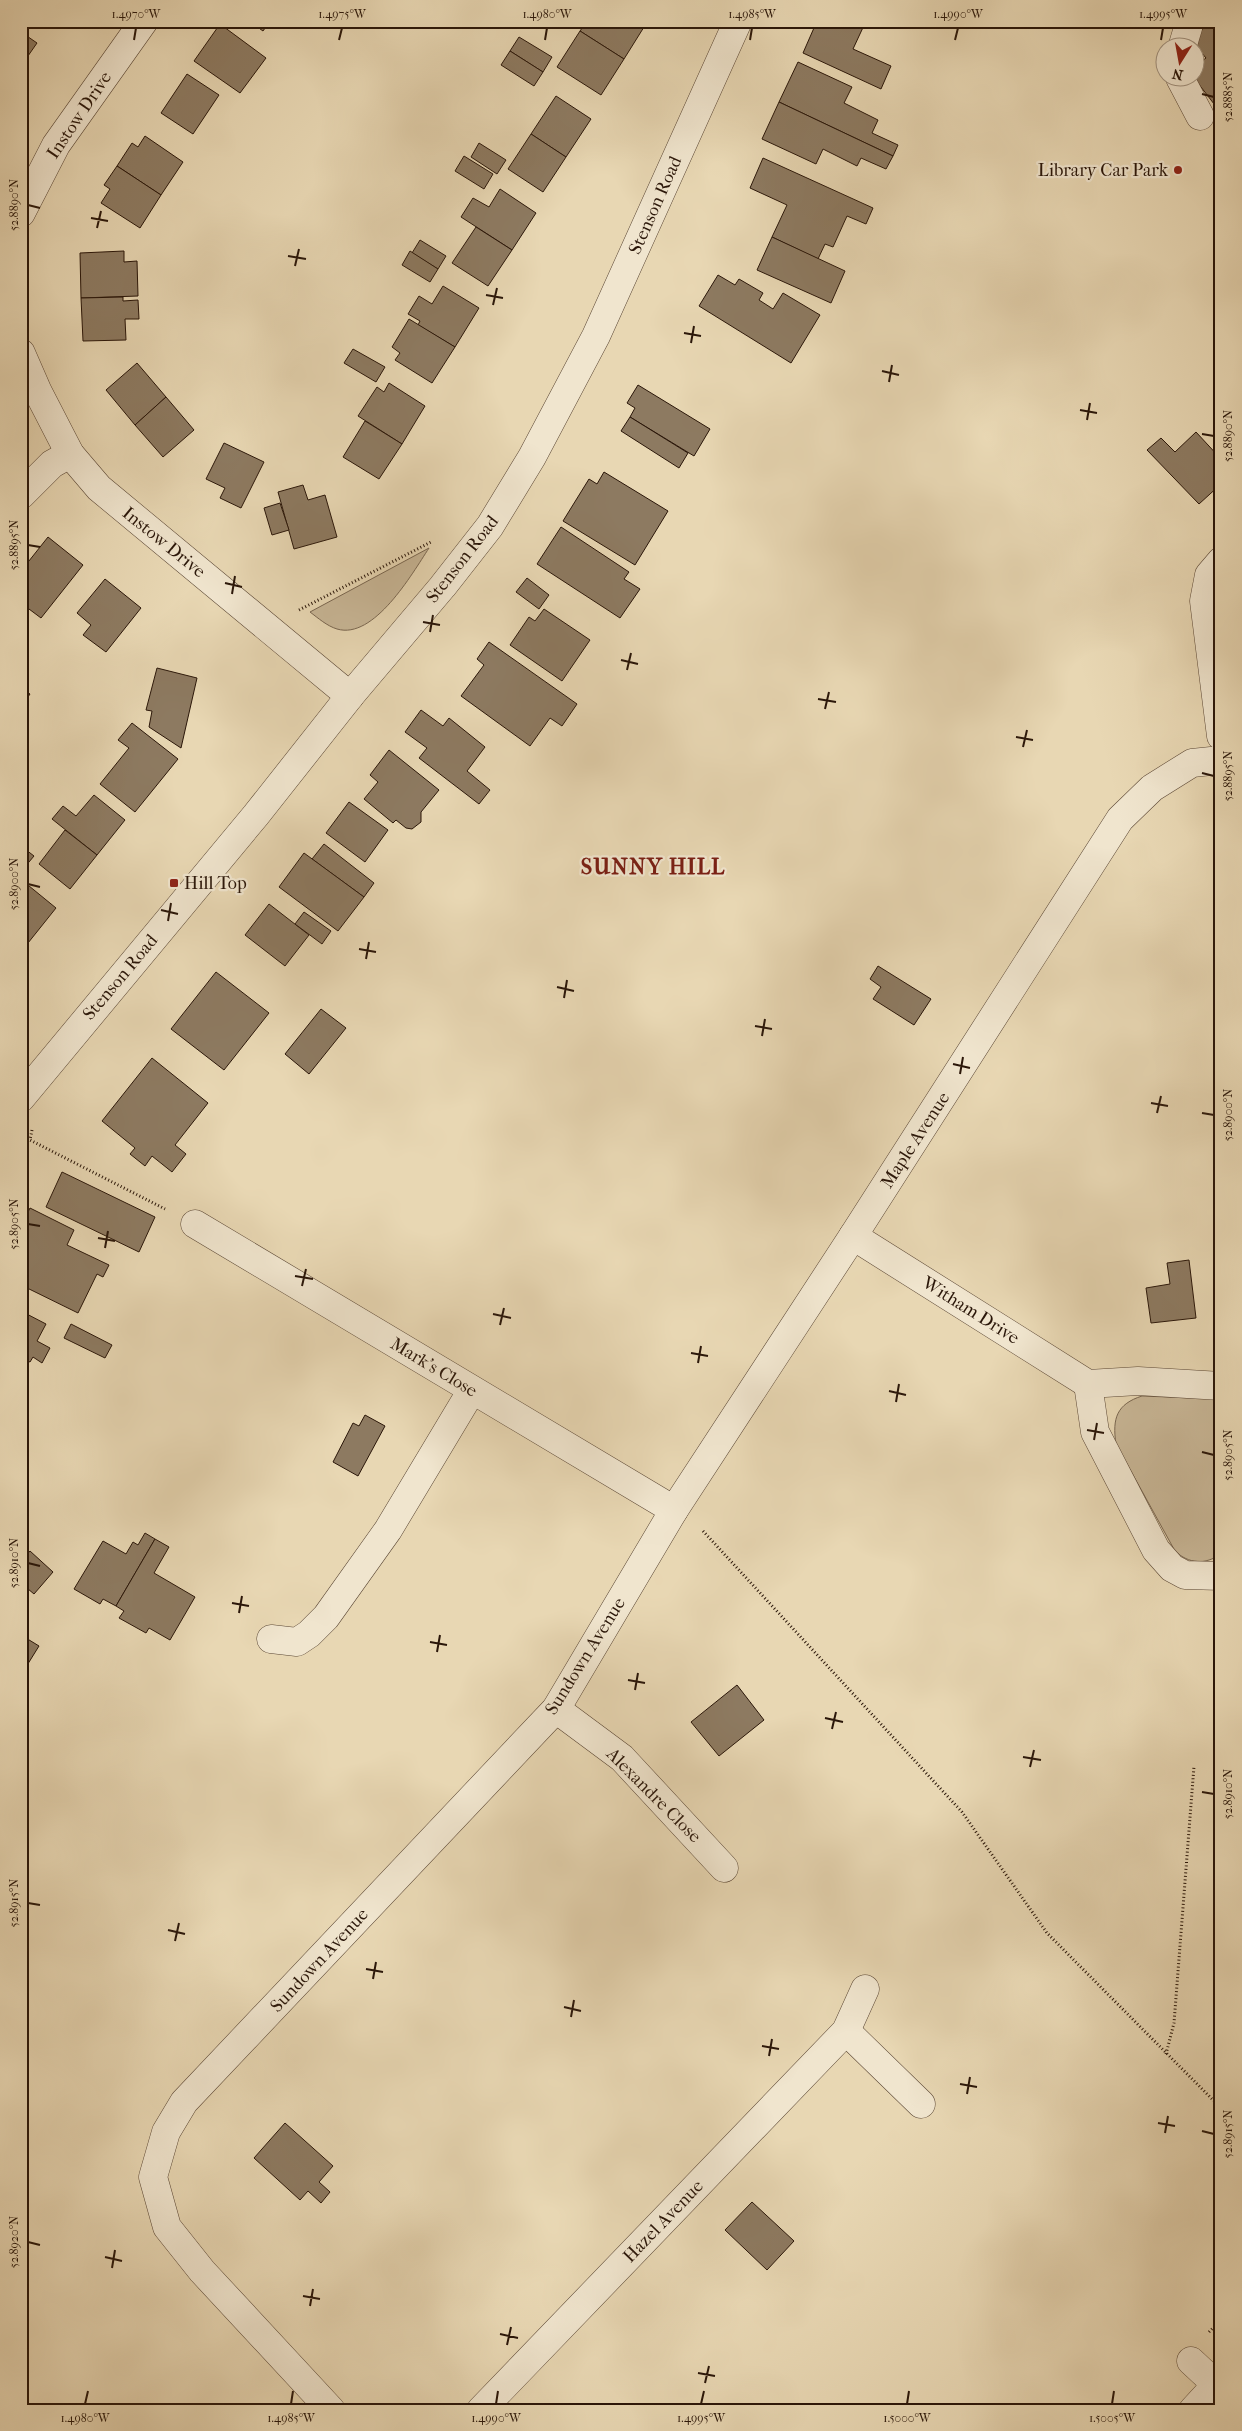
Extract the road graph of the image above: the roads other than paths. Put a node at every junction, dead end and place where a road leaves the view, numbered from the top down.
1 (144, 21) edge
2 (738, 21) edge
3 (1190, 21) edge
4 (1185, 38) edge
5 (1185, 88) edge
6 (1200, 116) dead end
7 (21, 213) edge
8 (21, 353) edge
9 (70, 454) junction
10 (21, 495) edge
11 (1221, 561) edge
12 (350, 696) junction
13 (1221, 736) edge
14 (1221, 760) edge
15 (21, 1098) edge
16 (195, 1224) road end
17 (854, 1236) junction
18 (1088, 1384) junction
19 (1221, 1386) edge
20 (472, 1390) junction
21 (674, 1510) junction
22 (1221, 1576) edge
23 (271, 1639) dead end
24 (556, 1709) junction
25 (724, 1868) dead end
26 (865, 1989) dead end
27 (846, 2031) junction
28 (920, 2104) dead end
29 (1191, 2360) dead end
30 (1219, 2387) edge
31 (331, 2410) edge
32 (481, 2410) edge
33 (1193, 2410) edge

1 - 7 street, Instow Drive
2 - 12 street, Stenson Road
3 - 4 street
5 - 6 street
8 - 9 street, Instow Drive
9 - 10 street
9 - 12 street, Instow Drive
11 - 13 street
12 - 15 street, Stenson Road
14 - 17 street, Maple Avenue
16 - 20 street, Mark's Close
17 - 18 street, Witham Drive
17 - 21 street, Maple Avenue
18 - 19 street
18 - 22 street
20 - 21 street, Mark's Close
20 - 23 street
21 - 24 street, Sundown Avenue
24 - 25 street, Alexandre Close
24 - 31 street, Sundown Avenue
26 - 27 street, Hazel Avenue
27 - 28 street
27 - 32 street, Hazel Avenue
29 - 30 street
30 - 33 street

